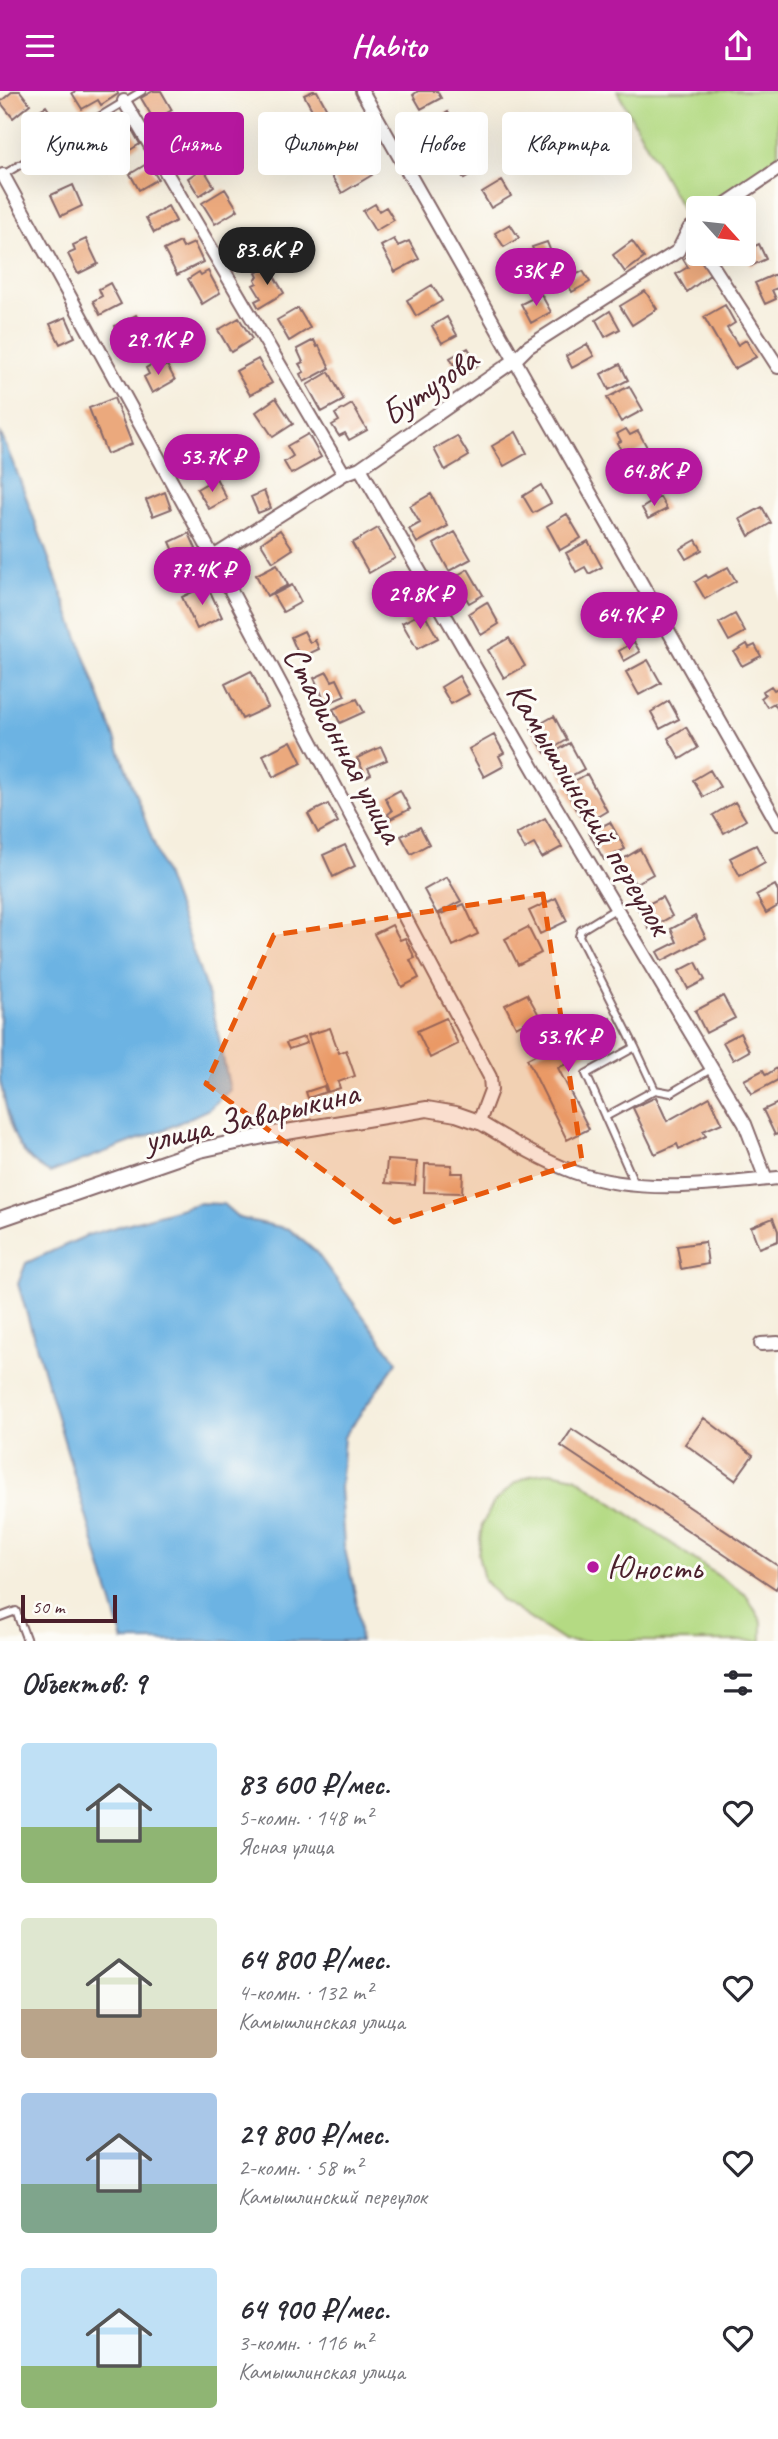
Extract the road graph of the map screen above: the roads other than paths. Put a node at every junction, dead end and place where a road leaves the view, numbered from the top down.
1 (142, 91) edge
2 (362, 91) edge
3 (124, 101) junction
4 (778, 169) edge
5 (3, 175) joint
6 (738, 196) edge
7 (686, 238) edge
8 (713, 266) edge
9 (515, 361) junction
10 (778, 367) edge
11 (360, 468) junction
12 (344, 474) junction
13 (213, 557) junction
14 (778, 824) edge
15 (617, 908) junction
16 (635, 1048) junction
17 (712, 1068) junction
18 (655, 1090) junction
19 (605, 1117) junction
20 (479, 1122) junction
21 (772, 1179) edge
22 (636, 1186) junction
23 (0, 1219) edge
24 (778, 1343) edge
25 (761, 1344) dead end
26 (0, 1617) edge
27 (27, 1641) edge

1 - 3 lane
2 - 9 street
3 - 5 lane
3 - 12 street
4 - 6 street
5 - 13 street, Стадионная улица
7 - 9 street, Бутузова
8 - 10 street
9 - 11 street, Бутузова
9 - 14 street
11 - 12 street, Бутузова
11 - 15 street, Камышлинский переулок
12 - 13 street, Бутузова
13 - 20 street, Стадионная улица
15 - 16 lane
15 - 17 street, Камышлинский переулок
16 - 18 lane
16 - 19 lane
17 - 18 lane
17 - 21 street, Камышлинский переулок
18 - 19 lane
19 - 22 lane
20 - 22 street
20 - 23 street, улица Заварыкина
21 - 22 street
24 - 25 street
26 - 27 lane

